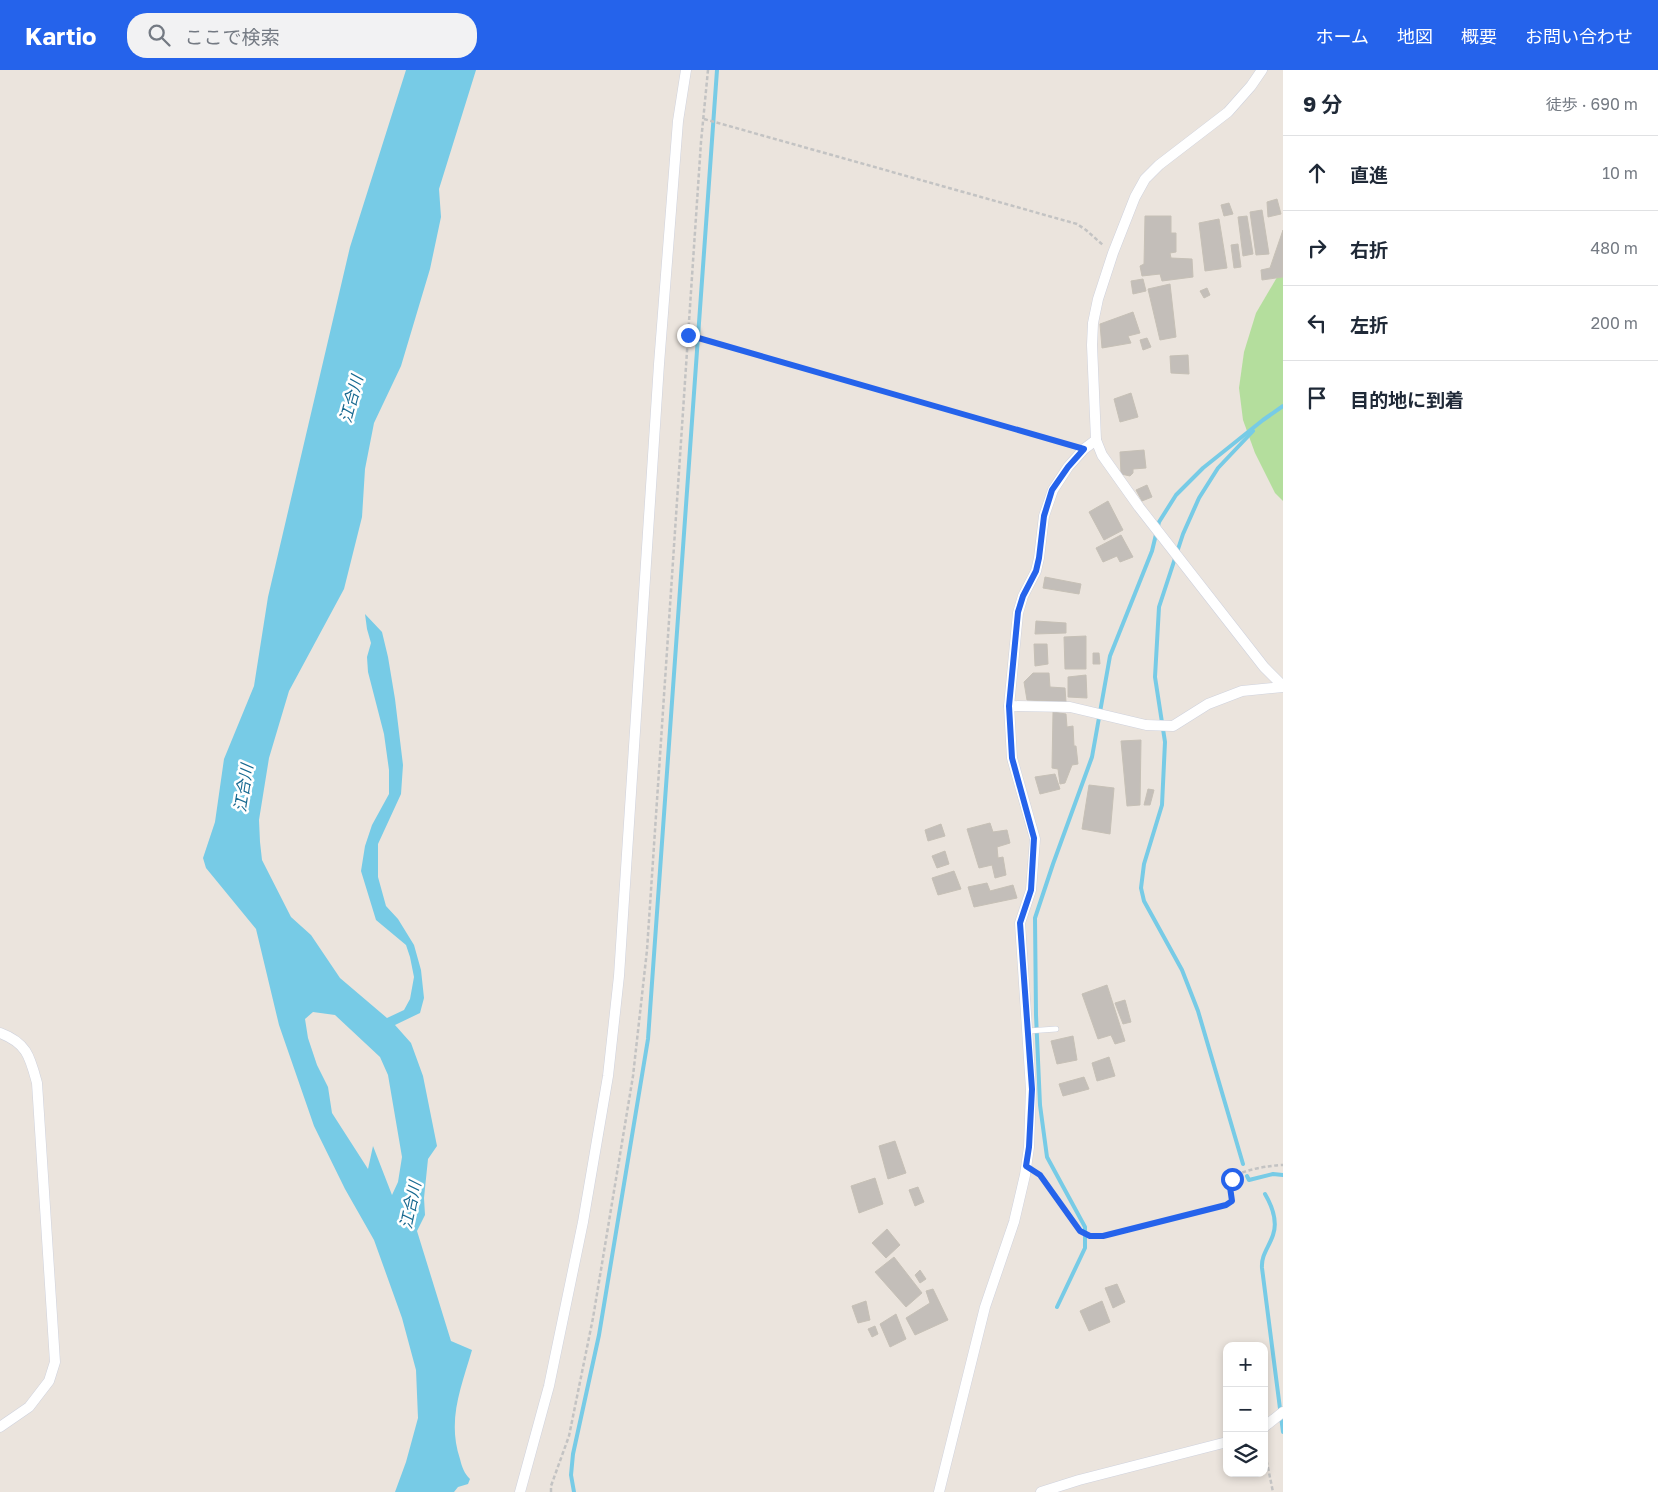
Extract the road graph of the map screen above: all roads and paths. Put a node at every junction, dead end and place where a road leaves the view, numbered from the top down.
1 (686, 70) edge
2 (708, 70) edge
3 (1262, 70) edge
4 (704, 119) junction
5 (1112, 254) junction
6 (688, 335) junction
7 (1096, 440) junction
8 (1084, 449) junction
9 (1283, 686) edge
10 (1009, 706) junction
11 (1056, 1029) dead end
12 (1028, 1031) junction
13 (0, 1033) edge
14 (1283, 1165) edge
15 (1026, 1166) junction
16 (1283, 1412) edge
17 (1268, 1424) edge
18 (0, 1427) edge
19 (1223, 1443) edge
20 (1268, 1468) edge
21 (520, 1492) edge
22 (551, 1492) edge
23 (938, 1492) edge
24 (1041, 1492) edge
25 (1273, 1492) edge

1 - 21 street
2 - 4 path
3 - 5 street
4 - 5 path
4 - 6 path
5 - 7 street
6 - 8 path
6 - 22 path
7 - 8 street
7 - 9 street
8 - 10 street
9 - 10 street
10 - 12 street
11 - 12 lane
12 - 15 street
13 - 18 street
14 - 15 path
15 - 23 street
16 - 17 street
19 - 24 street
20 - 25 path

